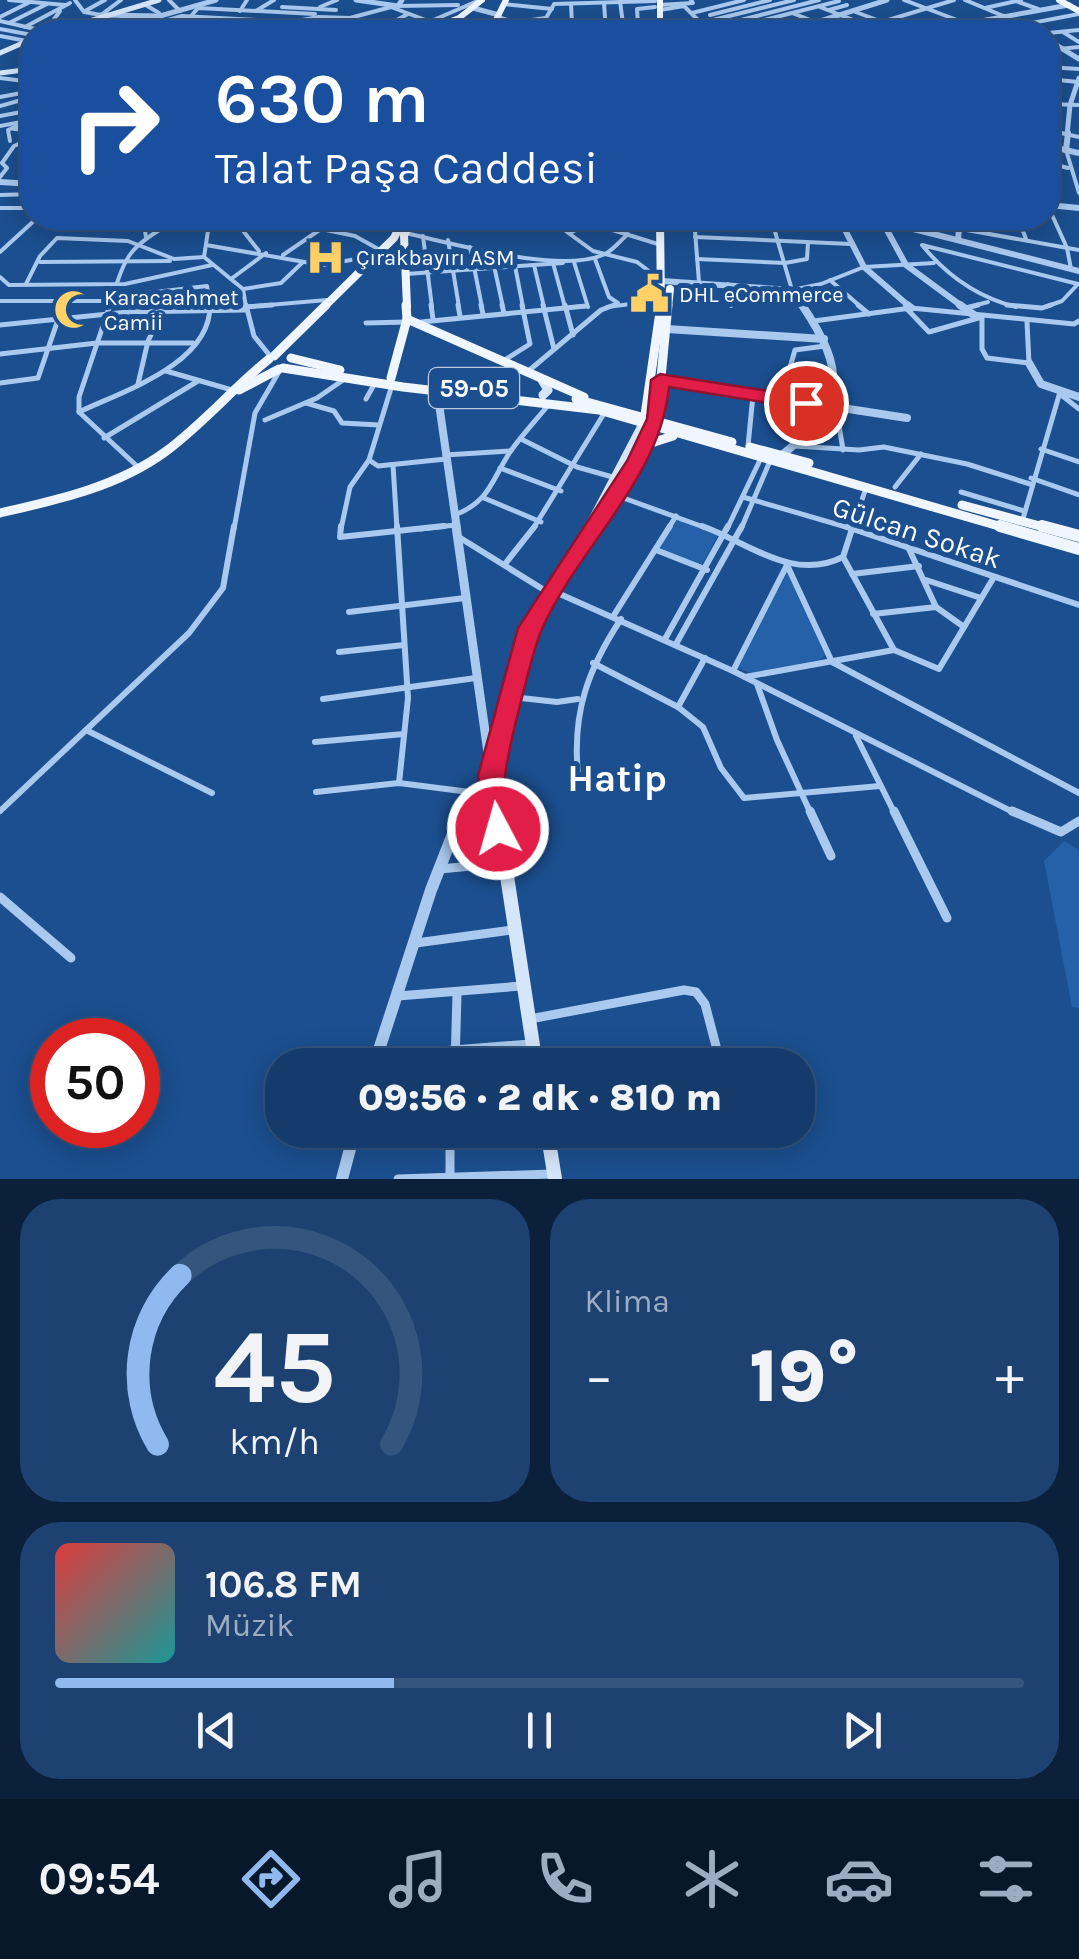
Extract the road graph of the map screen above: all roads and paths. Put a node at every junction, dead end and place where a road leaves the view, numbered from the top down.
1 (7, 0) edge
2 (104, 0) edge
3 (121, 0) edge
4 (159, 0) edge
5 (169, 0) edge
6 (196, 0) edge
7 (216, 0) edge
8 (233, 0) edge
9 (246, 0) edge
10 (274, 0) edge
11 (296, 0) edge
12 (339, 0) edge
13 (356, 0) edge
14 (450, 0) edge
15 (671, 0) edge
16 (691, 0) edge
17 (701, 0) edge
18 (744, 0) edge
19 (770, 0) edge
20 (794, 0) edge
21 (887, 0) edge
22 (904, 0) edge
23 (954, 0) edge
24 (966, 0) edge
25 (991, 0) edge
26 (1018, 0) edge
27 (1048, 0) edge
28 (32, 1) edge
29 (620, 1) edge
30 (808, 1) edge
31 (837, 1) edge
32 (71, 2) edge
33 (400, 2) edge
34 (505, 2) edge
35 (588, 2) edge
36 (604, 2) junction
37 (727, 2) edge
38 (0, 3) edge
39 (48, 3) junction
40 (142, 3) edge
41 (479, 3) edge
42 (657, 3) edge
43 (819, 3) edge
44 (571, 4) junction
45 (1002, 4) junction
46 (464, 5) junction
47 (554, 5) edge
48 (847, 5) junction
49 (1073, 6) edge
50 (282, 7) junction
51 (391, 7) junction
52 (198, 8) junction
53 (309, 8) junction
54 (928, 8) junction
55 (984, 8) junction
56 (709, 9) junction
57 (179, 10) junction
58 (223, 10) junction
59 (828, 10) junction
60 (855, 10) junction
61 (1038, 10) junction
62 (240, 11) junction
63 (700, 11) junction
64 (724, 11) junction
65 (84, 12) junction
66 (255, 12) junction
67 (158, 13) junction
68 (270, 13) junction
69 (409, 13) junction
70 (692, 13) junction
71 (792, 13) junction
72 (337, 14) junction
73 (368, 14) junction
74 (710, 15) junction
75 (1001, 15) junction
76 (499, 16) junction
77 (732, 16) junction
78 (838, 16) junction
79 (191, 17) junction
80 (379, 17) dead end
81 (118, 18) junction
82 (348, 18) junction
83 (1058, 18) junction
84 (0, 19) edge
85 (102, 19) junction
86 (719, 19) junction
87 (38, 20) edge
88 (53, 20) edge
89 (97, 20) edge
90 (108, 20) edge
91 (138, 20) edge
92 (162, 20) edge
93 (241, 20) edge
94 (322, 20) edge
95 (330, 20) edge
96 (358, 20) edge
97 (398, 20) edge
98 (424, 20) edge
99 (432, 20) edge
100 (454, 20) edge
101 (497, 20) edge
102 (509, 20) edge
103 (572, 20) edge
104 (604, 20) edge
105 (637, 20) edge
106 (698, 20) edge
107 (714, 20) edge
108 (741, 20) edge
109 (765, 20) edge
110 (809, 20) edge
111 (825, 20) edge
112 (850, 20) edge
113 (878, 20) edge
114 (889, 20) edge
115 (961, 20) edge
116 (977, 20) edge
117 (1012, 20) edge
118 (1046, 20) edge
119 (8, 24) junction
120 (20, 26) edge
121 (1079, 30) edge
122 (1062, 32) joint
123 (1079, 44) edge
124 (1062, 49) joint
125 (1079, 59) edge
126 (18, 71) edge
127 (0, 76) edge
128 (17, 80) junction
129 (20, 80) edge
130 (1079, 81) edge
131 (0, 86) edge
132 (1060, 105) edge
133 (1070, 105) junction
134 (1079, 105) edge
135 (19, 122) joint
136 (0, 126) edge
137 (8, 130) junction
138 (20, 130) edge
139 (1060, 132) edge
140 (1068, 134) junction
141 (1079, 137) edge
142 (1, 140) edge
143 (10, 140) junction
144 (20, 140) edge
145 (20, 141) edge
146 (1060, 149) edge
147 (1066, 150) junction
148 (9, 152) junction
149 (0, 153) edge
150 (1079, 153) edge
151 (1060, 166) edge
152 (1068, 168) junction
153 (0, 180) edge
154 (1079, 191) edge
155 (24, 230) edge
156 (145, 230) edge
157 (158, 230) edge
158 (206, 230) edge
159 (243, 230) edge
160 (321, 230) edge
161 (327, 230) edge
162 (358, 230) edge
163 (402, 230) edge
164 (405, 230) edge
165 (411, 230) edge
166 (566, 230) edge
167 (577, 230) edge
168 (613, 230) edge
169 (663, 230) edge
170 (664, 230) edge
171 (695, 230) edge
172 (775, 230) edge
173 (844, 230) edge
174 (887, 230) edge
175 (916, 230) edge
176 (961, 230) edge
177 (967, 230) edge
178 (1022, 230) edge
179 (1059, 230) edge
180 (570, 233) junction
181 (628, 234) junction
182 (355, 236) junction
183 (423, 236) junction
184 (146, 237) junction
185 (695, 237) junction
186 (448, 240) junction
187 (958, 240) junction
188 (1026, 240) junction
189 (308, 241) junction
190 (778, 241) junction
191 (808, 242) junction
192 (136, 243) junction
193 (661, 244) junction
194 (851, 244) junction
195 (206, 245) junction
196 (470, 247) junction
197 (1067, 248) junction
198 (1079, 250) edge
199 (0, 252) edge
200 (491, 252) junction
201 (263, 253) junction
202 (377, 253) junction
203 (606, 254) junction
204 (404, 255) junction
205 (282, 256) junction
206 (204, 257) junction
207 (181, 259) junction
208 (595, 259) junction
209 (697, 260) junction
210 (124, 261) junction
211 (40, 262) junction
212 (303, 262) junction
213 (574, 262) junction
214 (934, 263) junction
215 (553, 264) junction
216 (785, 264) junction
217 (212, 265) junction
218 (322, 265) junction
219 (534, 265) junction
220 (906, 265) junction
221 (515, 266) junction
222 (864, 266) junction
223 (496, 268) junction
224 (475, 270) junction
225 (1075, 270) edge
226 (453, 271) junction
227 (427, 273) junction
228 (406, 274) junction
229 (666, 277) junction
230 (0, 278) edge
231 (231, 279) junction
232 (830, 280) junction
233 (698, 282) junction
234 (25, 284) junction
235 (115, 284) junction
236 (728, 284) junction
237 (243, 290) junction
238 (792, 290) junction
239 (111, 299) junction
240 (64, 300) junction
241 (327, 300) junction
242 (662, 300) junction
243 (0, 301) edge
244 (990, 301) junction
245 (620, 304) junction
246 (586, 306) junction
247 (731, 306) dead end
248 (246, 308) junction
249 (566, 308) junction
250 (908, 308) junction
251 (966, 308) junction
252 (544, 310) junction
253 (524, 311) junction
254 (162, 312) junction
255 (504, 313) junction
256 (597, 313) junction
257 (212, 314) junction
258 (483, 314) junction
259 (869, 314) junction
260 (108, 315) junction
261 (460, 316) junction
262 (978, 316) junction
263 (432, 319) junction
264 (57, 320) junction
265 (407, 320) junction
266 (421, 322) junction
267 (814, 322) junction
268 (1027, 322) junction
269 (366, 323) dead end
270 (1077, 324) edge
271 (0, 325) edge
272 (667, 329) junction
273 (572, 334) junction
274 (148, 340) junction
275 (193, 343) junction
276 (826, 343) junction
277 (96, 344) junction
278 (50, 348) junction
279 (554, 349) junction
280 (0, 354) edge
281 (271, 357) junction
282 (291, 358) junction
283 (502, 362) junction
284 (1029, 363) junction
285 (281, 369) junction
286 (165, 371) junction
287 (525, 374) junction
288 (346, 378) junction
289 (198, 380) junction
290 (542, 380) junction
291 (660, 380) junction
292 (0, 383) edge
293 (376, 383) junction
294 (391, 383) junction
295 (137, 385) junction
296 (232, 390) junction
297 (436, 390) junction
298 (1060, 393) junction
299 (754, 395) junction
300 (1079, 397) edge
301 (366, 399) dead end
302 (547, 399) junction
303 (593, 400) junction
304 (780, 400) junction
305 (306, 403) junction
306 (832, 406) junction
307 (1079, 408) edge
308 (79, 412) junction
309 (606, 412) junction
310 (208, 414) junction
311 (651, 416) junction
312 (907, 418) dead end
313 (265, 420) dead end
314 (379, 425) junction
315 (688, 433) junction
316 (104, 438) junction
317 (521, 440) junction
318 (645, 445) junction
319 (748, 446) junction
320 (794, 446) junction
321 (1042, 449) junction
322 (843, 450) junction
323 (511, 452) junction
324 (921, 454) junction
325 (446, 457) junction
326 (771, 458) junction
327 (370, 460) junction
328 (1079, 462) edge
329 (393, 466) junction
330 (577, 467) junction
331 (140, 468) junction
332 (500, 468) junction
333 (618, 478) junction
334 (1031, 481) junction
335 (867, 487) junction
336 (895, 487) junction
337 (561, 491) junction
338 (962, 492) dead end
339 (1079, 495) edge
340 (618, 496) junction
341 (742, 497) junction
342 (484, 498) junction
343 (752, 500) junction
344 (0, 513) edge
345 (676, 516) junction
346 (1023, 516) junction
347 (454, 520) junction
348 (541, 522) junction
349 (854, 530) junction
350 (397, 532) junction
351 (724, 534) junction
352 (456, 536) junction
353 (1079, 536) edge
354 (736, 540) junction
355 (908, 548) junction
356 (1079, 549) edge
357 (656, 550) junction
358 (844, 557) junction
359 (505, 564) junction
360 (787, 565) junction
361 (919, 566) junction
362 (707, 570) junction
363 (852, 574) junction
364 (994, 578) junction
365 (924, 580) junction
366 (550, 592) junction
367 (465, 598) junction
368 (981, 598) junction
369 (1079, 605) edge
370 (403, 606) junction
371 (936, 607) junction
372 (349, 612) dead end
373 (873, 614) junction
374 (618, 617) junction
375 (964, 627) junction
376 (665, 639) junction
377 (676, 644) junction
378 (404, 645) junction
379 (894, 650) junction
380 (339, 652) dead end
381 (706, 658) junction
382 (832, 662) junction
383 (593, 663) junction
384 (733, 671) junction
385 (744, 677) junction
386 (476, 678) junction
387 (757, 684) junction
388 (407, 685) junction
389 (512, 697) junction
390 (323, 699) dead end
391 (578, 699) junction
392 (678, 707) junction
393 (86, 730) junction
394 (404, 734) junction
395 (854, 734) junction
396 (314, 742) dead end
397 (578, 774) dead end
398 (492, 776) junction
399 (399, 784) junction
400 (880, 786) junction
401 (316, 792) dead end
402 (470, 793) junction
403 (212, 794) dead end
404 (804, 794) junction
405 (1079, 794) edge
406 (492, 795) junction
407 (0, 811) edge
408 (1079, 821) edge
409 (832, 856) dead end
410 (502, 862) junction
411 (438, 870) junction
412 (0, 897) edge
413 (947, 918) dead end
414 (513, 930) junction
415 (414, 943) junction
416 (71, 958) dead end
417 (523, 986) junction
418 (457, 994) junction
419 (398, 996) junction
420 (528, 1019) junction
421 (380, 1048) edge
422 (456, 1048) edge
423 (533, 1048) edge
424 (717, 1048) edge
425 (350, 1148) edge
426 (450, 1148) edge
427 (550, 1148) edge
428 (555, 1176) edge
429 (450, 1178) edge
430 (342, 1179) edge
431 (398, 1179) edge

1 - 28 street
1 - 38 street
2 - 65 street
3 - 85 street
4 - 40 main road
5 - 57 street
6 - 57 street
7 - 52 street
8 - 58 street
9 - 62 street
10 - 66 street
11 - 50 street
12 - 53 street
12 - 72 street
13 - 51 street
14 - 46 street
15 - 42 street
16 - 42 street
17 - 56 street
18 - 37 street
19 - 64 street
20 - 77 street
21 - 60 street
22 - 54 street
23 - 54 street
24 - 55 street
25 - 45 street
26 - 45 street
26 - 61 street
27 - 49 street
28 - 39 street
28 - 84 street
29 - 36 street
29 - 42 street
30 - 43 street
30 - 108 street
31 - 43 street
31 - 48 street
32 - 39 street
32 - 65 street
32 - 87 street
32 - 88 street
33 - 46 street
33 - 51 street
34 - 47 street
34 - 76 main road
35 - 36 street
35 - 44 street
36 - 104 street
37 - 56 street
39 - 119 street
40 - 67 street
40 - 85 main road
41 - 46 street
41 - 76 street
41 - 100 main road
42 - 70 street
42 - 105 street
43 - 59 street
43 - 71 street
44 - 47 street
44 - 103 street
45 - 55 street
46 - 99 street
48 - 59 street
48 - 60 street
49 - 61 street
49 - 83 street
50 - 53 street
50 - 68 street
51 - 69 street
51 - 73 street
52 - 57 street
52 - 58 street
52 - 79 street
53 - 72 street
54 - 114 street
54 - 115 street
55 - 75 street
56 - 63 street
57 - 67 street
58 - 62 street
59 - 78 street
60 - 78 street
60 - 113 street
61 - 75 street
62 - 66 street
63 - 70 street
63 - 74 street
64 - 74 street
64 - 77 street
65 - 85 street
66 - 68 street
67 - 81 street
68 - 72 street
69 - 97 street
69 - 98 street
70 - 106 street
71 - 109 street
71 - 110 street
72 - 82 street
72 - 94 street
72 - 95 street
73 - 80 street
73 - 82 street
74 - 86 street
75 - 116 street
75 - 117 street
76 - 101 main road
76 - 102 street
77 - 86 street
78 - 111 street
78 - 112 street
79 - 92 street
79 - 93 street
81 - 85 street
81 - 91 street
82 - 96 street
83 - 118 street
83 - 121 street
84 - 119 street
85 - 89 main road
85 - 90 street
86 - 107 street
119 - 120 street
121 - 122 street
122 - 123 street
123 - 124 street
124 - 125 street
126 - 127 main road
127 - 128 street
128 - 129 street
128 - 131 street
130 - 133 street
132 - 133 street
133 - 134 street
133 - 140 street
135 - 136 street
135 - 137 street
137 - 138 street
137 - 143 street
139 - 140 street
140 - 141 street
140 - 147 street
142 - 143 street
143 - 144 street
145 - 148 street
146 - 147 street
147 - 150 street
147 - 152 street
148 - 149 street
148 - 153 street
151 - 152 street
152 - 154 street
155 - 199 street
156 - 184 street
157 - 184 street
158 - 195 street
159 - 201 street
160 - 189 street
161 - 182 street
162 - 182 street
163 - 202 main road
164 - 204 main road
165 - 183 street
166 - 180 street
167 - 180 street
168 - 181 street
169 - 193 main road
170 - 229 main road
171 - 185 street
172 - 190 street
173 - 194 street
174 - 220 street
175 - 187 street
176 - 187 street
177 - 188 street
178 - 188 street
179 - 197 street
180 - 203 street
181 - 193 street
181 - 203 street
182 - 202 street
183 - 186 street
183 - 227 street
184 - 192 street
185 - 190 street
185 - 209 street
186 - 196 street
186 - 226 street
187 - 225 street
188 - 197 street
189 - 205 street
189 - 218 street
190 - 191 street
190 - 216 street
191 - 194 street
191 - 216 street
192 - 207 street
192 - 210 street
192 - 211 street
193 - 229 main road
194 - 222 street
195 - 201 street
195 - 206 street
196 - 200 street
196 - 224 street
197 - 198 street
197 - 225 street
200 - 213 street
200 - 223 street
201 - 205 street
201 - 231 street
202 - 204 main road
202 - 218 street
202 - 241 main road
203 - 208 street
203 - 229 street
204 - 228 main road
205 - 212 street
206 - 207 street
206 - 217 street
207 - 210 street
208 - 213 street
208 - 245 street
209 - 216 street
209 - 233 street
210 - 211 street
210 - 235 street
211 - 234 street
212 - 218 street
212 - 237 street
213 - 215 street
213 - 246 street
214 - 220 street
214 - 244 street
214 - 244 street
215 - 219 street
215 - 249 street
216 - 238 street
217 - 231 street
217 - 235 street
219 - 221 street
219 - 252 street
220 - 222 street
220 - 251 street
221 - 223 street
221 - 253 street
222 - 232 street
222 - 250 street
223 - 224 street
223 - 255 street
224 - 226 street
224 - 258 street
226 - 227 street
226 - 261 street
227 - 228 street
227 - 263 street
228 - 265 main road
229 - 233 street
229 - 242 main road
229 - 272 main road
230 - 234 street
231 - 237 street
232 - 238 street
232 - 259 street
233 - 236 street
234 - 235 street
235 - 239 street
236 - 238 street
236 - 247 street
237 - 248 street
238 - 267 street
239 - 240 street
239 - 257 street
239 - 260 street
240 - 243 street
240 - 264 street
241 - 248 street
241 - 281 main road
242 - 245 street
242 - 311 main road
244 - 251 street
245 - 256 street
246 - 249 street
246 - 256 street
248 - 257 street
248 - 281 street
249 - 252 street
249 - 273 street
250 - 259 street
250 - 262 street
250 - 262 street
251 - 262 street
252 - 253 street
252 - 279 street
253 - 255 street
253 - 283 street
254 - 257 street
254 - 260 street
254 - 274 street
255 - 258 street
256 - 273 street
257 - 275 street
258 - 261 street
259 - 267 street
260 - 264 street
260 - 277 street
261 - 263 street
262 - 268 street
262 - 284 street
263 - 266 street
264 - 271 street
264 - 278 street
265 - 266 main road
265 - 269 street
265 - 294 main road
266 - 283 main road
267 - 276 street
268 - 270 street
268 - 284 street
272 - 276 street
272 - 291 main road
273 - 279 street
274 - 275 street
274 - 277 street
274 - 295 street
275 - 286 street
276 - 304 street
276 - 306 street
277 - 278 street
277 - 308 street
278 - 280 street
278 - 292 street
279 - 287 street
281 - 282 main road
281 - 285 main road
281 - 296 main road
282 - 285 main road
282 - 294 main road, 59-05
283 - 287 main road
284 - 298 street
285 - 288 main road
285 - 310 main road
285 - 393 street
286 - 289 street
286 - 295 street
287 - 290 main road
288 - 293 main road
288 - 305 street
289 - 296 street
289 - 316 street
290 - 302 main road
290 - 303 main road
291 - 299 street
291 - 311 main road
293 - 294 main road
293 - 301 street
294 - 297 main road
294 - 302 main road, 59-05
294 - 314 street
295 - 308 street
296 - 310 main road
297 - 302 main road
297 - 325 street
298 - 300 street
298 - 307 street
298 - 321 street
299 - 304 street
299 - 319 street
302 - 303 main road, 59-05
302 - 309 main road
302 - 317 street
303 - 311 main road, 59-05
304 - 306 street
305 - 313 street
305 - 314 street
306 - 312 street
306 - 320 street
306 - 322 street
308 - 316 street
309 - 311 main road
309 - 330 street
310 - 331 main road
311 - 315 main road
311 - 318 main road
311 - 333 main road
314 - 327 street
315 - 318 main road
315 - 319 main road
315 - 326 main road
316 - 331 street
317 - 323 street
317 - 330 street
318 - 340 main road
319 - 326 main road
320 - 322 street
320 - 326 street
321 - 328 street
321 - 334 street
322 - 324 street
323 - 325 street
323 - 332 street
324 - 334 street
324 - 336 street
325 - 329 street
325 - 347 street
326 - 335 main road
326 - 336 main road
326 - 341 street
326 - 343 street
327 - 329 street
327 - 350 street
329 - 350 street
330 - 333 street
330 - 337 street
331 - 344 main road
332 - 337 street
332 - 342 street
333 - 366 main road
334 - 339 street
334 - 346 street
335 - 349 street
335 - 356 main road
336 - 346 main road
337 - 348 street
338 - 346 street
340 - 345 street
340 - 366 main road
341 - 343 street, Gülcan Sokak
341 - 351 street
342 - 347 street
342 - 348 street
343 - 349 street, Gülcan Sokak
343 - 354 street
345 - 351 street
345 - 357 street
346 - 353 main road
347 - 350 street
347 - 352 street
348 - 359 street
349 - 355 street, Gülcan Sokak
349 - 358 street
350 - 370 street
351 - 354 street
351 - 362 street
352 - 359 street
352 - 367 street
354 - 360 street
354 - 377 street
355 - 361 street
355 - 364 street, Gülcan Sokak
357 - 362 street
357 - 374 street
358 - 360 street
358 - 363 street
359 - 366 street
360 - 382 street
360 - 384 street
361 - 363 street
361 - 365 street
362 - 376 street
363 - 373 street
364 - 368 street
364 - 369 street, Gülcan Sokak
365 - 368 street
365 - 371 street
366 - 374 street
366 - 389 main road
367 - 370 street
367 - 386 street
368 - 375 street
370 - 372 street
370 - 378 street
371 - 373 street
371 - 375 street
373 - 379 street
374 - 376 street
374 - 383 street
375 - 379 street
376 - 377 street
377 - 381 street
378 - 380 street
378 - 388 street
379 - 382 street
381 - 384 street
381 - 392 street
382 - 385 street
382 - 405 street
383 - 391 street
383 - 392 street
384 - 385 street
385 - 387 street
386 - 388 street
386 - 398 street
387 - 395 street
387 - 404 street
388 - 390 street
388 - 394 street
389 - 391 street
389 - 398 main road
391 - 397 street
392 - 404 street
393 - 403 street
393 - 407 street
394 - 396 street
394 - 399 street
395 - 400 street
395 - 408 street
398 - 406 main road
399 - 401 street
399 - 402 street
400 - 404 street
400 - 413 street
402 - 406 street
402 - 411 street
404 - 409 street
406 - 410 main road
410 - 411 street
410 - 414 main road
411 - 415 street
412 - 416 street
414 - 415 street
414 - 417 main road
415 - 419 street
417 - 418 street
417 - 420 main road
418 - 419 street
418 - 422 street
419 - 421 street
420 - 423 main road
420 - 424 street
425 - 430 street
426 - 429 street
427 - 428 main road
428 - 429 street
429 - 431 street

